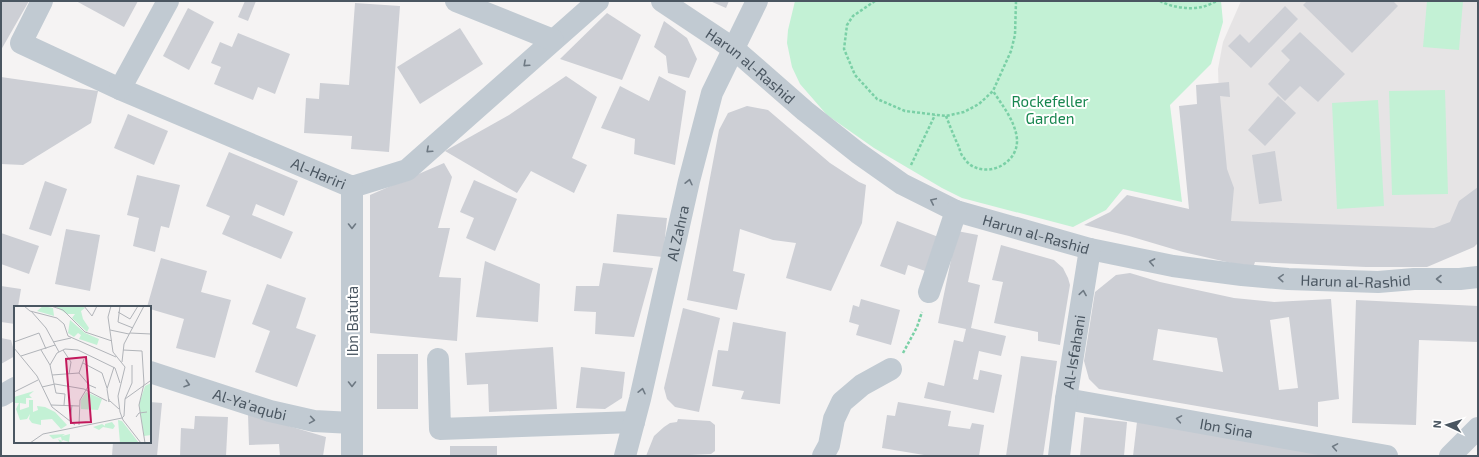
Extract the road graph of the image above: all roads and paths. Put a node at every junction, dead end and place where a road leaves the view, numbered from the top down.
1 (42, 1) edge
2 (168, 1) edge
3 (456, 1) edge
4 (598, 1) edge
5 (662, 1) edge
6 (757, 1) edge
7 (875, 1) edge
8 (1016, 1) edge
9 (1160, 1) edge
10 (1217, 1) edge
11 (553, 40) junction
12 (734, 49) junction
13 (120, 89) junction
14 (993, 91) junction
15 (935, 115) junction
16 (946, 116) junction
17 (902, 184) junction
18 (352, 187) junction
19 (956, 211) junction
20 (1090, 249) junction
21 (1478, 277) edge
22 (929, 292) joint
23 (438, 359) dead end
24 (891, 370) joint
25 (151, 372) edge
26 (14, 389) edge
27 (1, 396) edge
28 (1066, 399) junction
29 (634, 422) junction
30 (352, 423) junction
31 (1478, 428) edge
32 (352, 456) edge
33 (625, 456) edge
34 (823, 456) edge
35 (1059, 456) edge
36 (1387, 456) edge
37 (1450, 456) edge

1 - 13 street, Al-Hariri
2 - 13 street
3 - 11 street
4 - 11 street, Al-Hariri
5 - 12 street, Harun al-Rashid
6 - 12 street, Al Zahra
7 - 15 path
8 - 14 path
9 - 10 path
11 -> 18 street, Al-Hariri
12 - 17 street, Harun al-Rashid
29 -> 12 street, Al Zahra
13 - 18 street, Al-Hariri
14 - 16 path
14 - 16 path
15 - 16 path
15 - 17 path
19 -> 17 street, Harun al-Rashid
18 -> 30 street, Ibn Batuta
19 - 20 street, Harun al-Rashid
19 - 22 street
21 -> 20 street, Harun al-Rashid
28 -> 20 street, Al-Isfahani
22 - 24 path
23 - 29 street
24 - 34 street
25 -> 30 street, Al-Ya'aqubi
26 - 27 street
28 - 35 street, Al-Isfahani
36 -> 28 street, Ibn Sina
29 - 33 street, Al Zahra
30 - 32 street, Ibn Batuta
31 - 37 street

